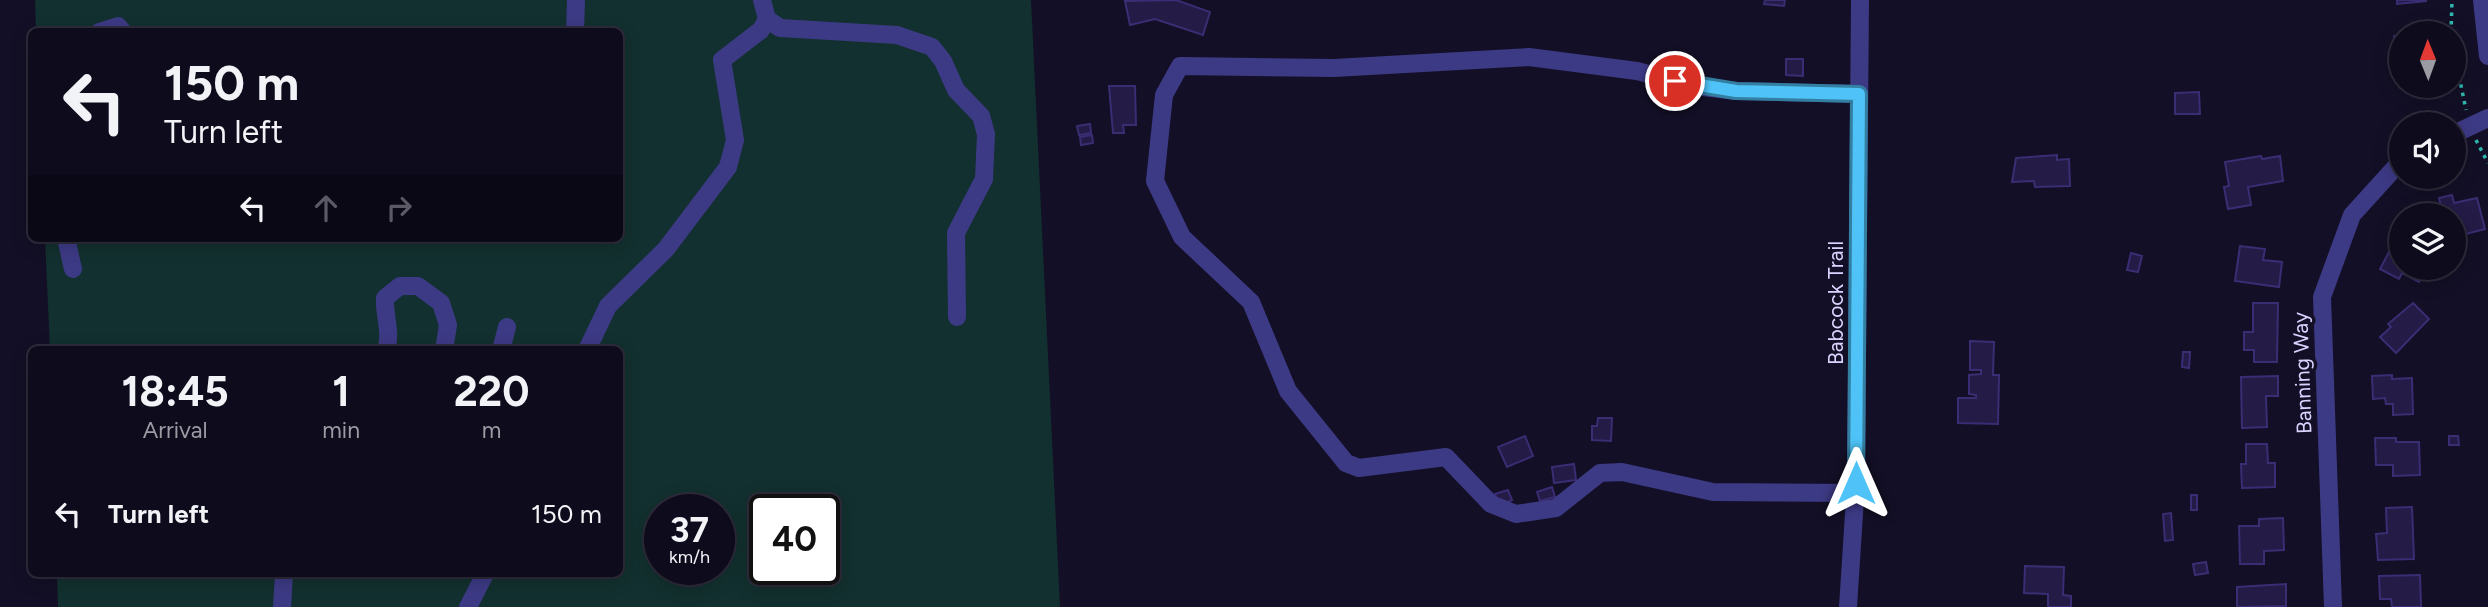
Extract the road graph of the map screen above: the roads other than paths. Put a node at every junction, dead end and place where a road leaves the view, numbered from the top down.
1 (576, 0) edge
2 (762, 0) edge
3 (1860, 0) edge
4 (2482, 0) edge
5 (767, 19) junction
6 (575, 28) edge
7 (2488, 56) edge
8 (1859, 94) junction
9 (2488, 118) edge
10 (2466, 128) edge
11 (2389, 174) edge
12 (67, 242) edge
13 (74, 269) dead end
14 (957, 317) dead end
15 (507, 327) dead end
16 (387, 346) edge
17 (445, 346) edge
18 (502, 346) edge
19 (589, 346) edge
20 (1856, 493) junction
21 (284, 577) edge
22 (483, 577) edge
23 (282, 607) edge
24 (468, 607) edge
25 (1848, 607) edge
26 (2333, 607) edge

1 - 6 street
2 - 5 street
3 - 8 street, Babcock Trail
4 - 7 street
5 - 14 street
5 - 19 street
8 - 20 street, Babcock Trail
8 - 20 street
9 - 10 street
11 - 26 street, Banning Way
12 - 13 street
15 - 18 street
16 - 17 street
20 - 25 street, Babcock Trail
21 - 23 street
22 - 24 street

